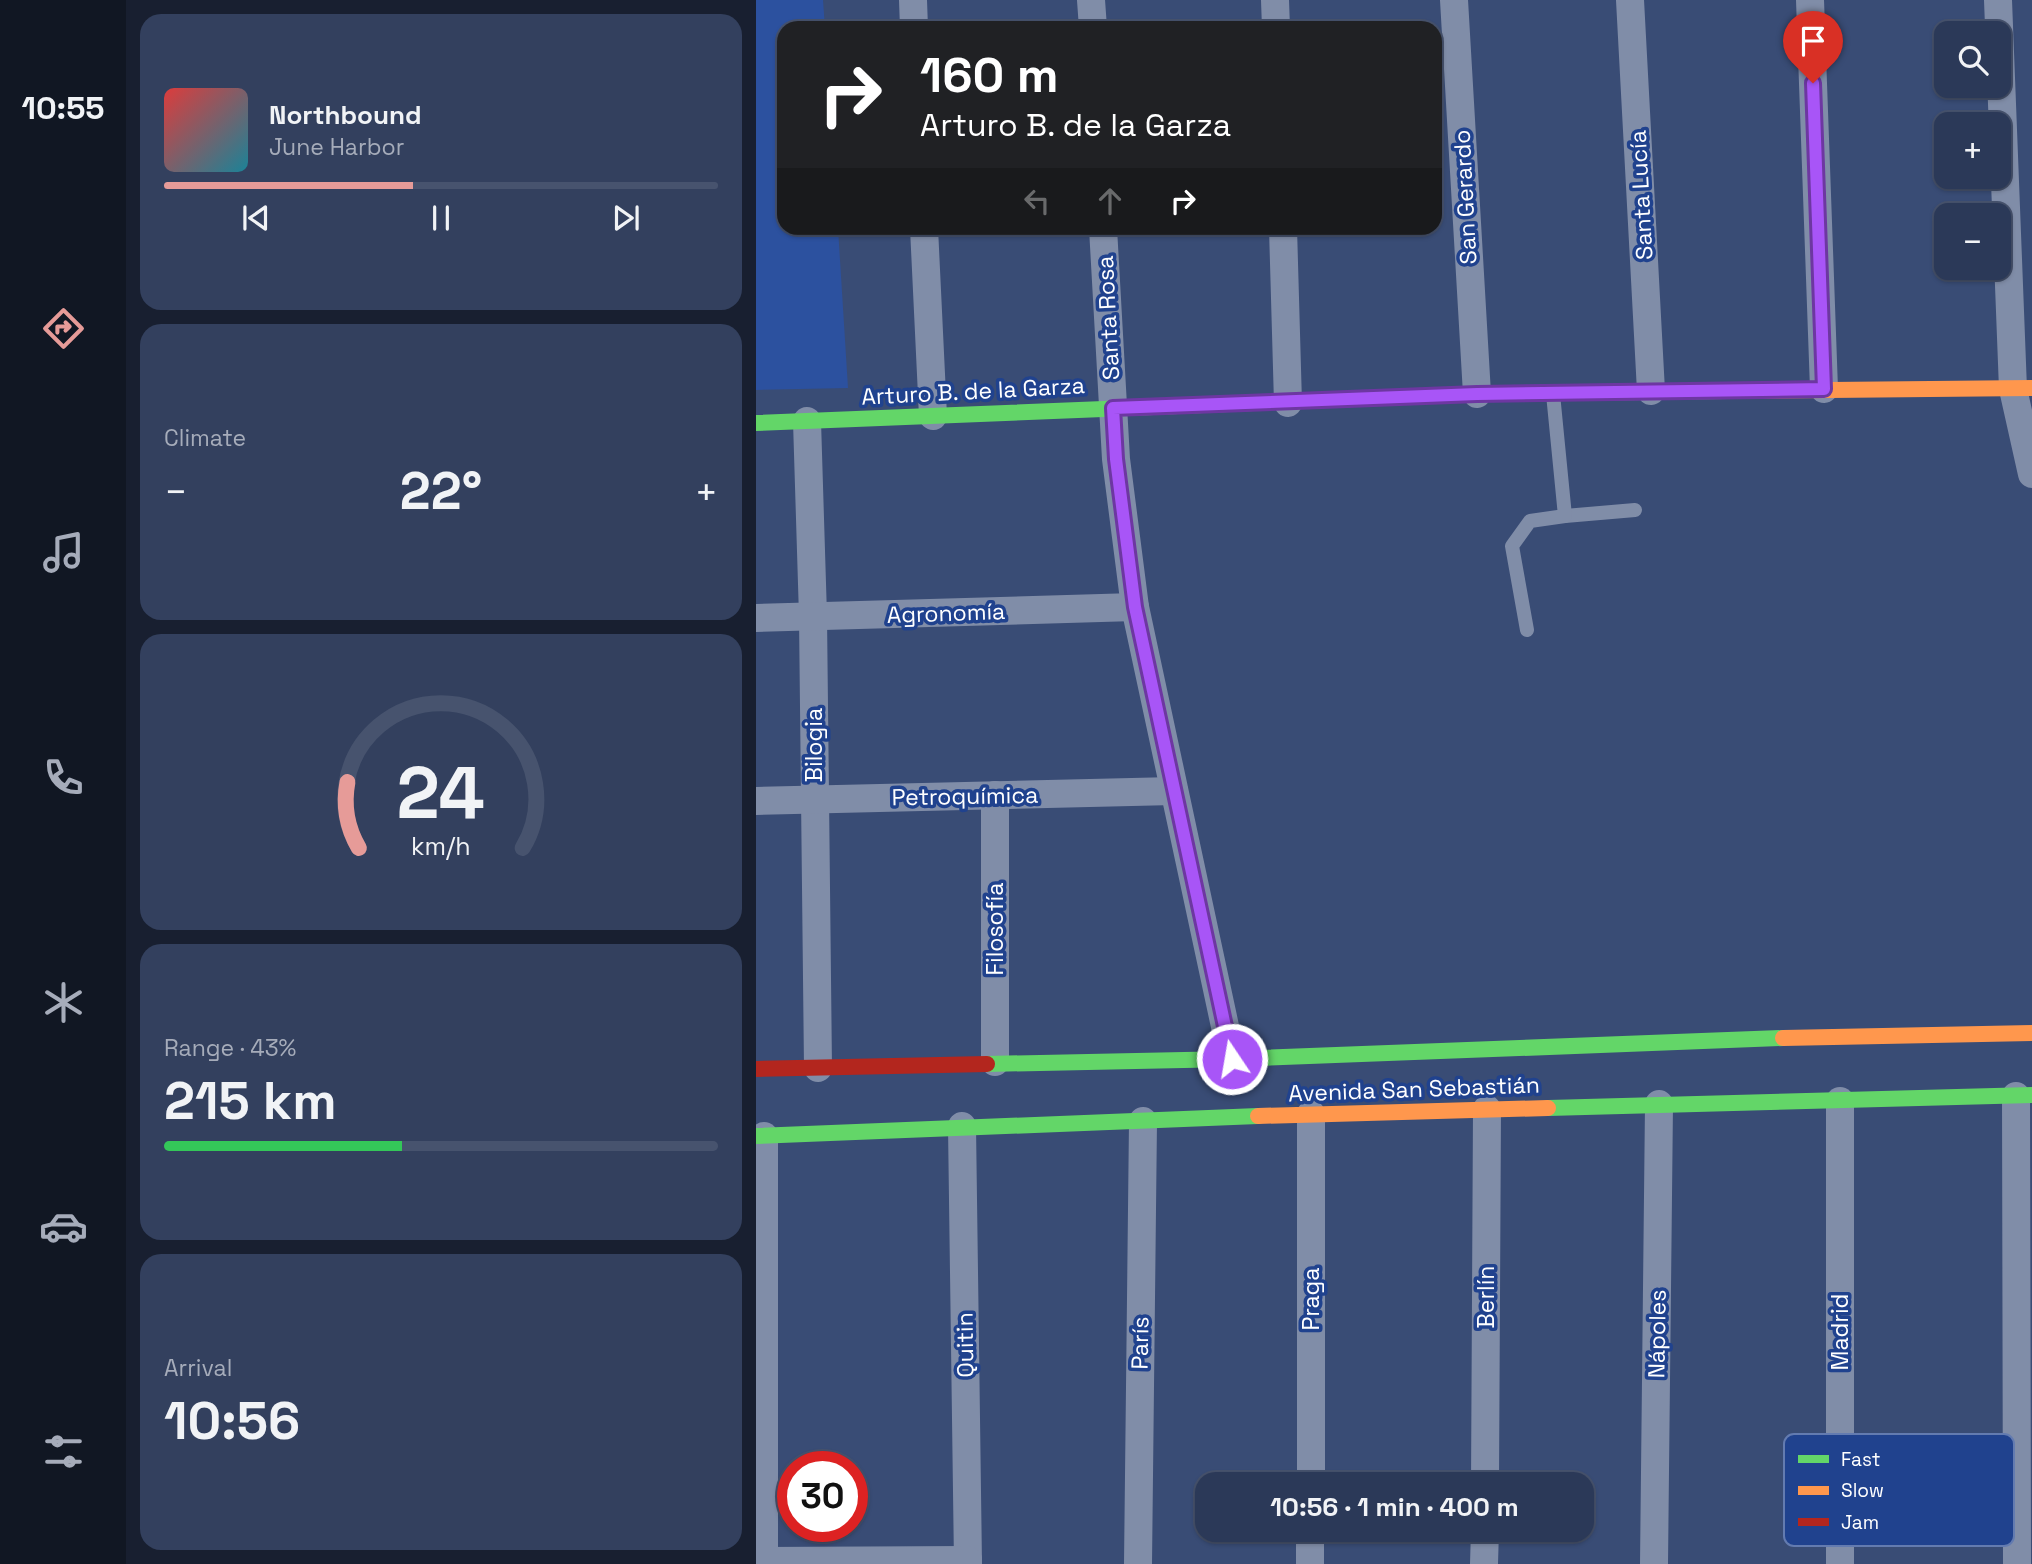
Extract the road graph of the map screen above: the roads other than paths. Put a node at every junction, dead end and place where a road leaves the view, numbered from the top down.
1 (913, 0) edge
2 (1091, 0) edge
3 (1275, 0) edge
4 (1454, 0) edge
5 (1630, 0) edge
6 (1810, 0) edge
7 (1998, 0) edge
8 (914, 21) edge
9 (1092, 21) edge
10 (1276, 21) edge
11 (924, 235) edge
12 (1103, 235) edge
13 (1283, 235) edge
14 (2022, 388) edge
15 (1824, 389) junction
16 (1651, 391) junction
17 (1553, 393) junction
18 (1477, 394) junction
19 (1288, 403) junction
20 (1113, 408) junction
21 (933, 416) junction
22 (807, 421) junction
23 (756, 422) edge
24 (2032, 474) edge
25 (1635, 510) dead end
26 (1565, 516) junction
27 (1135, 607) junction
28 (813, 616) junction
29 (756, 618) edge
30 (1527, 630) dead end
31 (1174, 791) junction
32 (995, 795) junction
33 (814, 799) junction
34 (756, 801) edge
35 (2032, 1033) edge
36 (1232, 1059) junction
37 (995, 1062) junction
38 (756, 1069) edge
39 (818, 1069) junction
40 (2024, 1096) edge
41 (1840, 1101) junction
42 (1659, 1104) junction
43 (1487, 1109) junction
44 (1311, 1114) junction
45 (1143, 1121) junction
46 (962, 1126) junction
47 (760, 1136) edge
48 (1840, 1434) edge
49 (1311, 1472) edge
50 (1485, 1472) edge
51 (1310, 1542) edge
52 (1485, 1542) edge
53 (1840, 1546) edge
54 (761, 1562) edge
55 (968, 1562) edge
56 (1138, 1564) edge
57 (1310, 1564) edge
58 (1484, 1564) edge
59 (1654, 1564) edge
60 (1840, 1564) edge
61 (2017, 1564) edge

1 - 8 street
2 - 9 street
3 - 10 street
4 - 18 street, San Gerardo
5 - 16 street, Santa Lucía
6 - 15 street
7 - 14 street
11 - 21 street
12 - 20 street, Santa Rosa
13 - 19 street
14 - 15 main road, Arturo B. de la Garza
14 - 24 street
15 - 16 main road, Arturo B. de la Garza
16 - 17 main road, Arturo B. de la Garza
17 - 18 main road, Arturo B. de la Garza
17 - 26 lane
18 - 19 main road, Arturo B. de la Garza
19 - 20 main road, Arturo B. de la Garza
20 - 21 main road, Arturo B. de la Garza
20 - 27 street, Santa Rosa
21 - 22 main road, Arturo B. de la Garza
22 - 23 main road, Arturo B. de la Garza
22 - 28 street, Bilogia
25 - 26 lane
26 - 30 lane
27 - 28 street, Agronomía
27 - 31 street, Santa Rosa
28 - 29 street, Agronomía
28 - 33 street, Bilogia
31 - 32 street, Petroquímica
31 - 36 street, Santa Rosa
32 - 33 street, Petroquímica
32 - 37 street, Filosofía
33 - 34 street, Petroquímica
33 - 39 street, Bilogia
35 - 36 main road, Avenida San Sebastián
36 - 37 main road, Avenida San Sebastián
37 - 39 main road, Avenida San Sebastián
38 - 39 main road, Avenida San Sebastián
40 - 41 main road, Avenida San Sebastián
40 - 61 street
41 - 42 main road, Avenida San Sebastián
41 - 48 street, Madrid
42 - 43 main road, Avenida San Sebastián
42 - 59 street, Nápoles
43 - 44 main road, Avenida San Sebastián
43 - 50 street, Berlín
44 - 45 main road, Avenida San Sebastián
44 - 49 street, Praga
45 - 46 main road, Avenida San Sebastián
45 - 56 street, París
46 - 47 main road, Avenida San Sebastián
46 - 55 street, Quitin
47 - 54 street
51 - 57 street
52 - 58 street
53 - 60 street, Madrid
54 - 55 street

